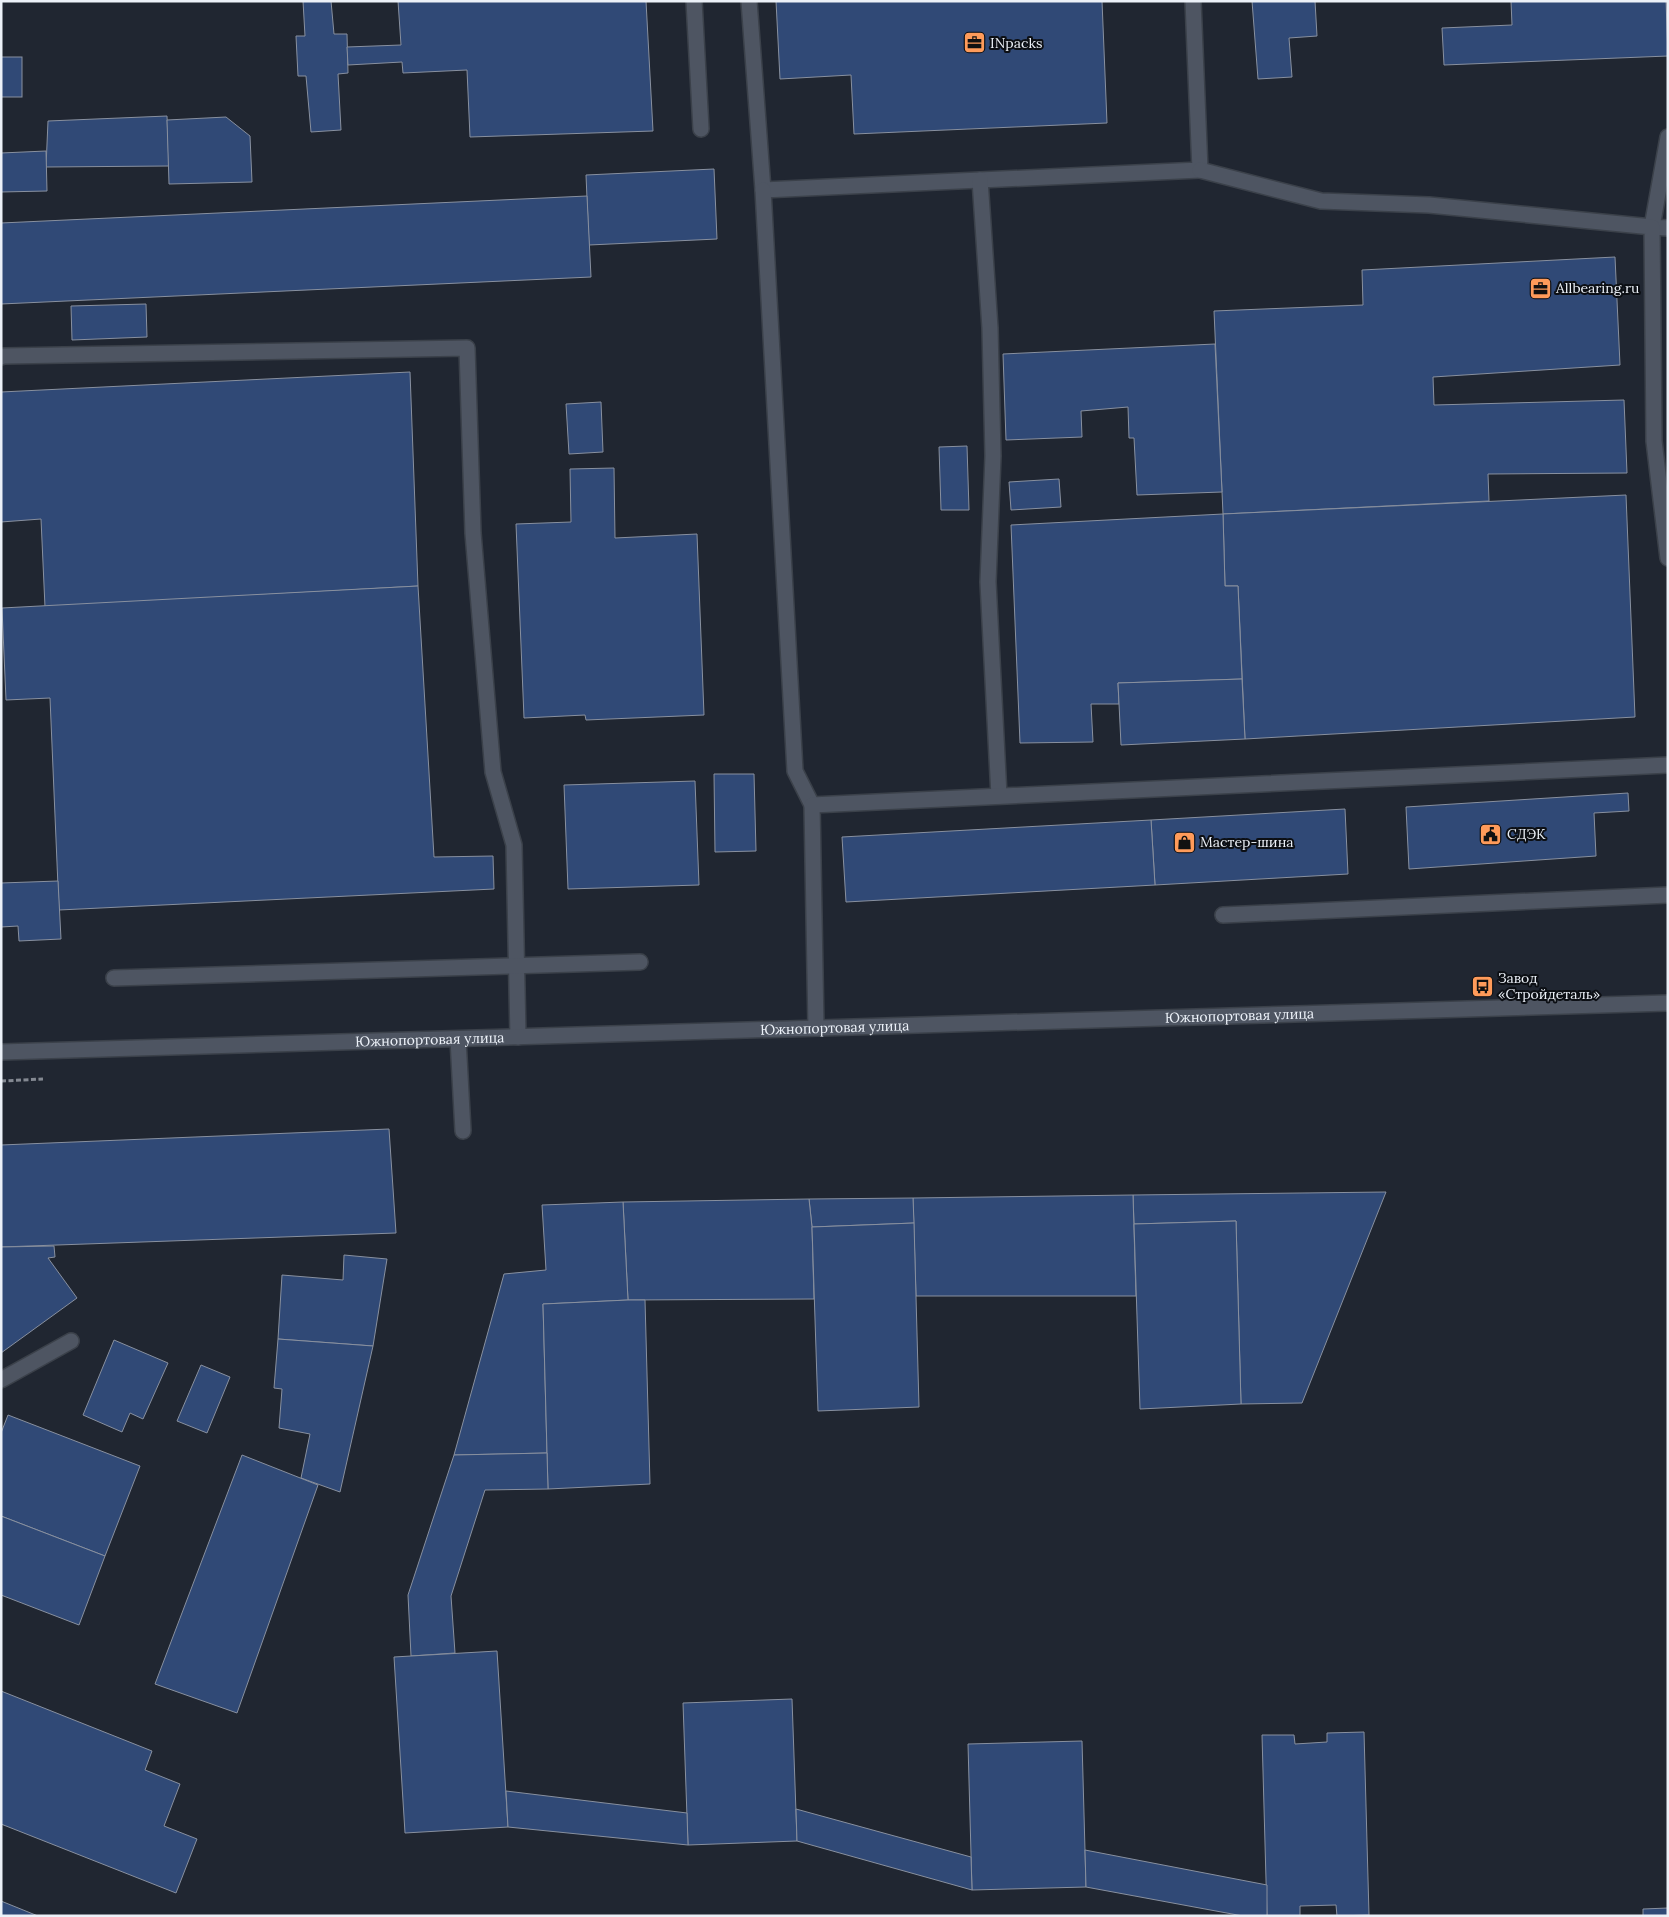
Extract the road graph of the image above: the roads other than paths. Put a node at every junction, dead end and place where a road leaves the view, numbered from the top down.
1 (694, 1) edge
2 (749, 1) edge
3 (1193, 1) edge
4 (701, 130) dead end
5 (1668, 137) edge
6 (1200, 170) junction
7 (980, 180) junction
8 (763, 190) junction
9 (1652, 227) junction
10 (1668, 228) edge
11 (1, 357) edge
12 (1668, 558) edge
13 (1668, 766) edge
14 (999, 796) junction
15 (812, 805) junction
16 (1668, 895) edge
17 (1223, 915) dead end
18 (640, 962) dead end
19 (516, 966) junction
20 (114, 978) dead end
21 (1668, 1003) edge
22 (816, 1028) junction
23 (518, 1037) junction
24 (458, 1039) junction
25 (1, 1052) edge
26 (462, 1131) dead end
27 (71, 1342) dead end
28 (1, 1380) edge

1 - 4 street
2 - 8 street
3 - 6 street
5 - 9 street
6 - 7 street
6 - 9 street
7 - 8 street
7 - 14 street
8 - 15 street
9 - 10 street
9 - 12 street
11 - 19 street
13 - 14 street
14 - 15 street
15 - 22 street
16 - 17 street
18 - 19 street
19 - 20 street
19 - 23 street
21 - 22 street, Южнопортовая улица
22 - 23 street, Южнопортовая улица
23 - 24 street, Южнопортовая улица
24 - 25 street, Южнопортовая улица
24 - 26 street
27 - 28 street

